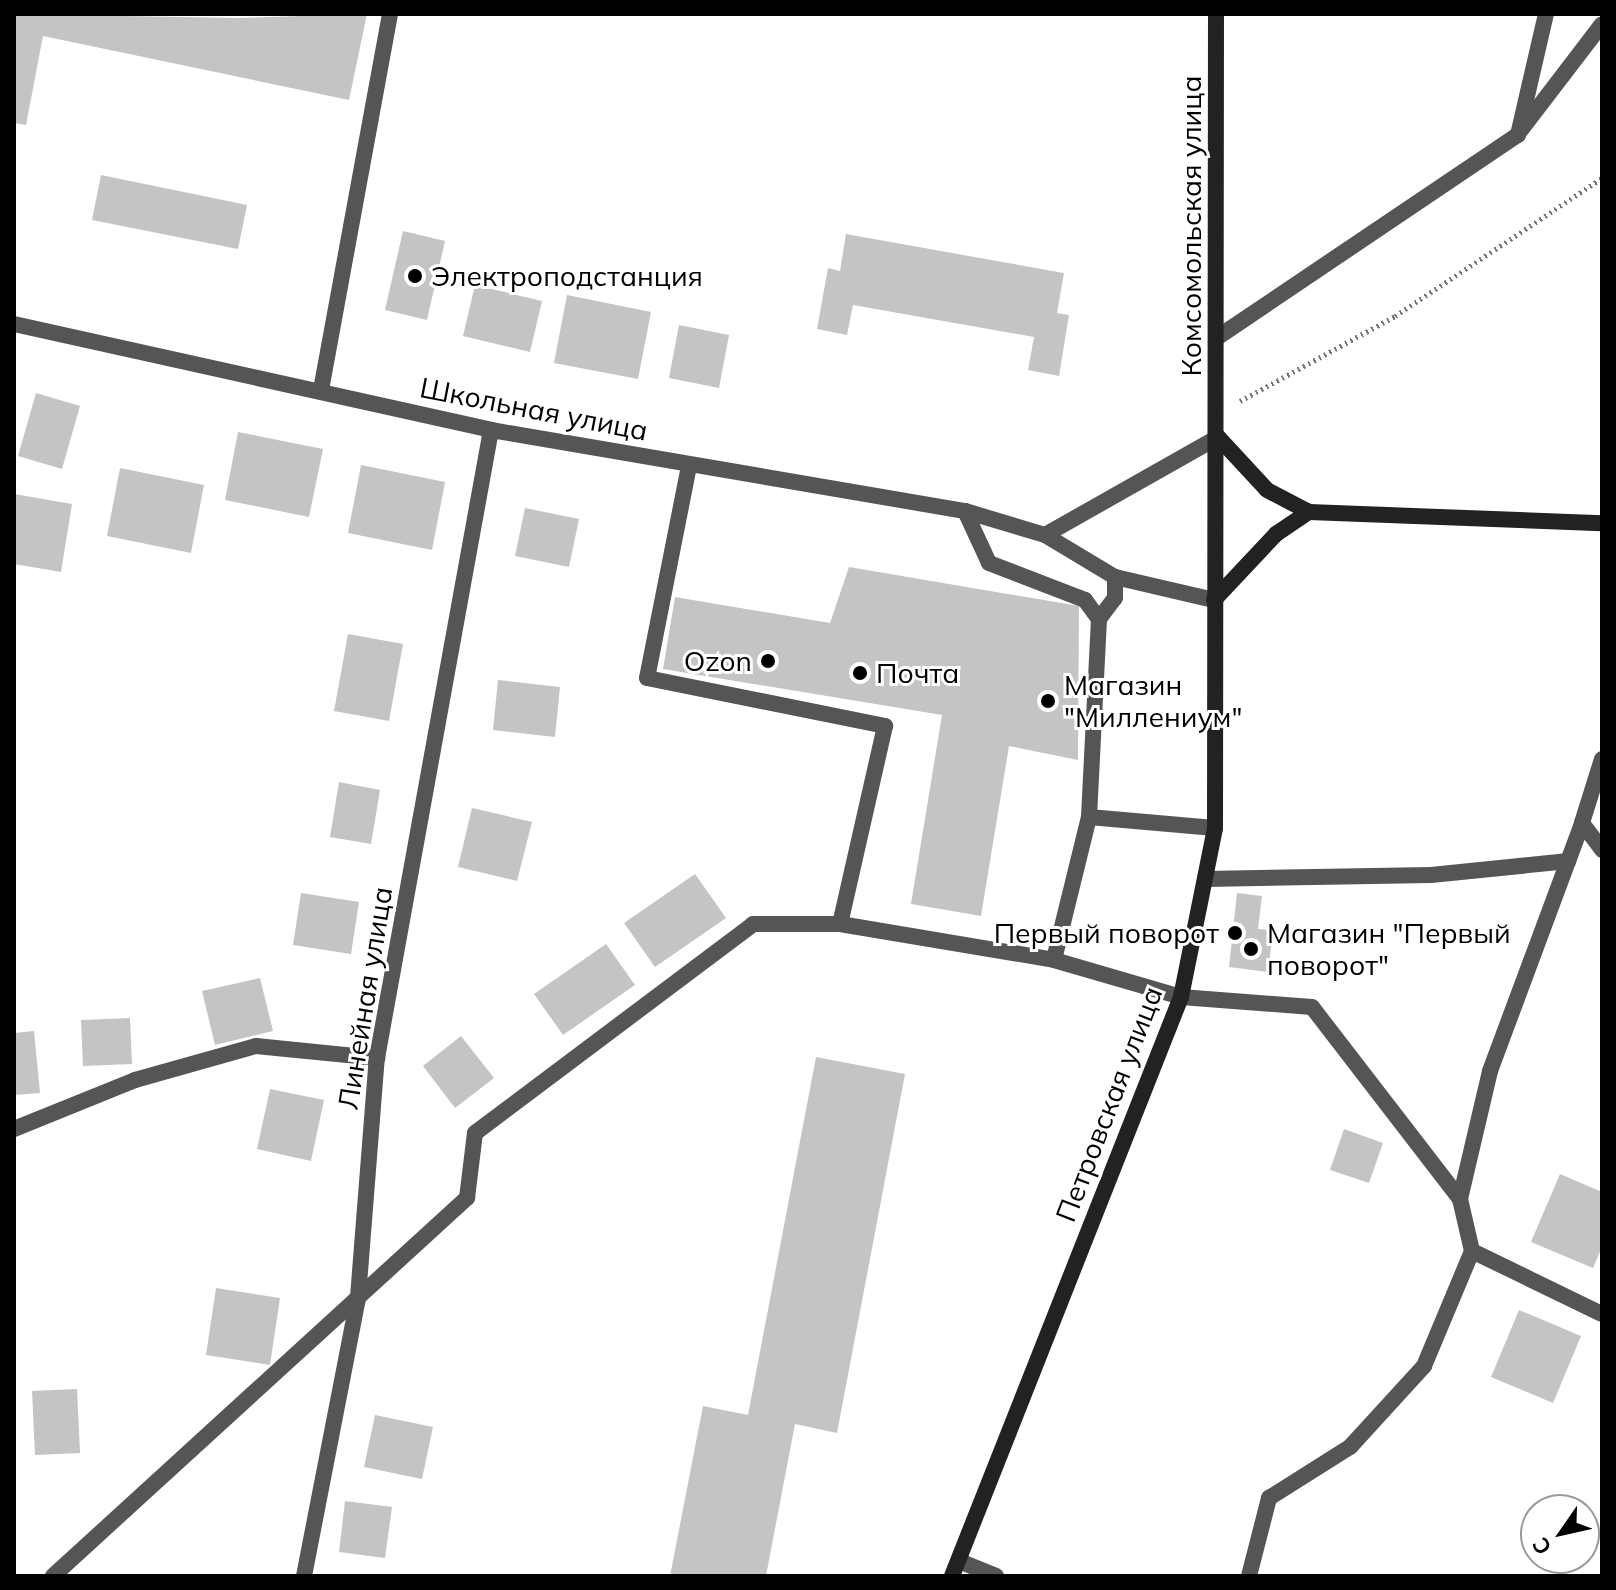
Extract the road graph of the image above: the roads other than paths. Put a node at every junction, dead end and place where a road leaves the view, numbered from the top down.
1 (390, 14) edge
2 (1216, 14) edge
3 (1546, 14) edge
4 (1602, 24) edge
5 (1518, 135) junction
6 (14, 324) edge
7 (1218, 337) junction
8 (321, 390) junction
9 (491, 430) junction
10 (1218, 437) junction
11 (689, 466) junction
12 (965, 511) junction
13 (1309, 512) junction
14 (1602, 523) edge
15 (1045, 535) junction
16 (1115, 577) junction
17 (1214, 600) junction
18 (1099, 619) junction
19 (1602, 759) edge
20 (1089, 817) junction
21 (1582, 823) junction
22 (1215, 828) junction
23 (1602, 850) edge
24 (1568, 861) junction
25 (1205, 879) junction
26 (840, 924) junction
27 (1054, 960) junction
28 (1181, 997) junction
29 (377, 1058) junction
30 (14, 1129) edge
31 (1460, 1199) junction
32 (1472, 1251) junction
33 (358, 1297) junction
34 (1602, 1314) edge
35 (955, 1568) edge
36 (53, 1576) edge
37 (304, 1576) edge
38 (996, 1576) edge
39 (1249, 1576) edge

1 - 8 street
2 - 7 main road, Комсомольская улица
3 - 5 street
4 - 5 street
5 - 7 street
6 - 8 street, Школьная улица
7 - 10 main road, Комсомольская улица
8 - 9 street, Школьная улица
9 - 11 street, Школьная улица
9 - 29 street, Линейная улица
10 - 13 main road
10 - 15 street
10 - 17 main road, Петровская улица
11 - 12 street, Школьная улица
11 - 26 street
12 - 15 street, Школьная улица
12 - 18 street
13 - 14 main road
13 - 17 main road
15 - 16 street, Школьная улица
16 - 17 street, Школьная улица
16 - 18 street
17 - 22 main road, Петровская улица
18 - 20 street
19 - 21 street
20 - 22 street
20 - 27 street
21 - 23 street
21 - 24 street
22 - 25 main road, Петровская улица
24 - 25 street
24 - 31 street
25 - 28 main road, Петровская улица
26 - 27 street
26 - 33 street
27 - 28 street
28 - 31 street
28 - 35 main road, Петровская улица
29 - 30 street
29 - 33 street, Линейная улица
31 - 32 street
32 - 34 street
32 - 39 street
33 - 36 street
33 - 37 street, Линейная улица
35 - 38 street

